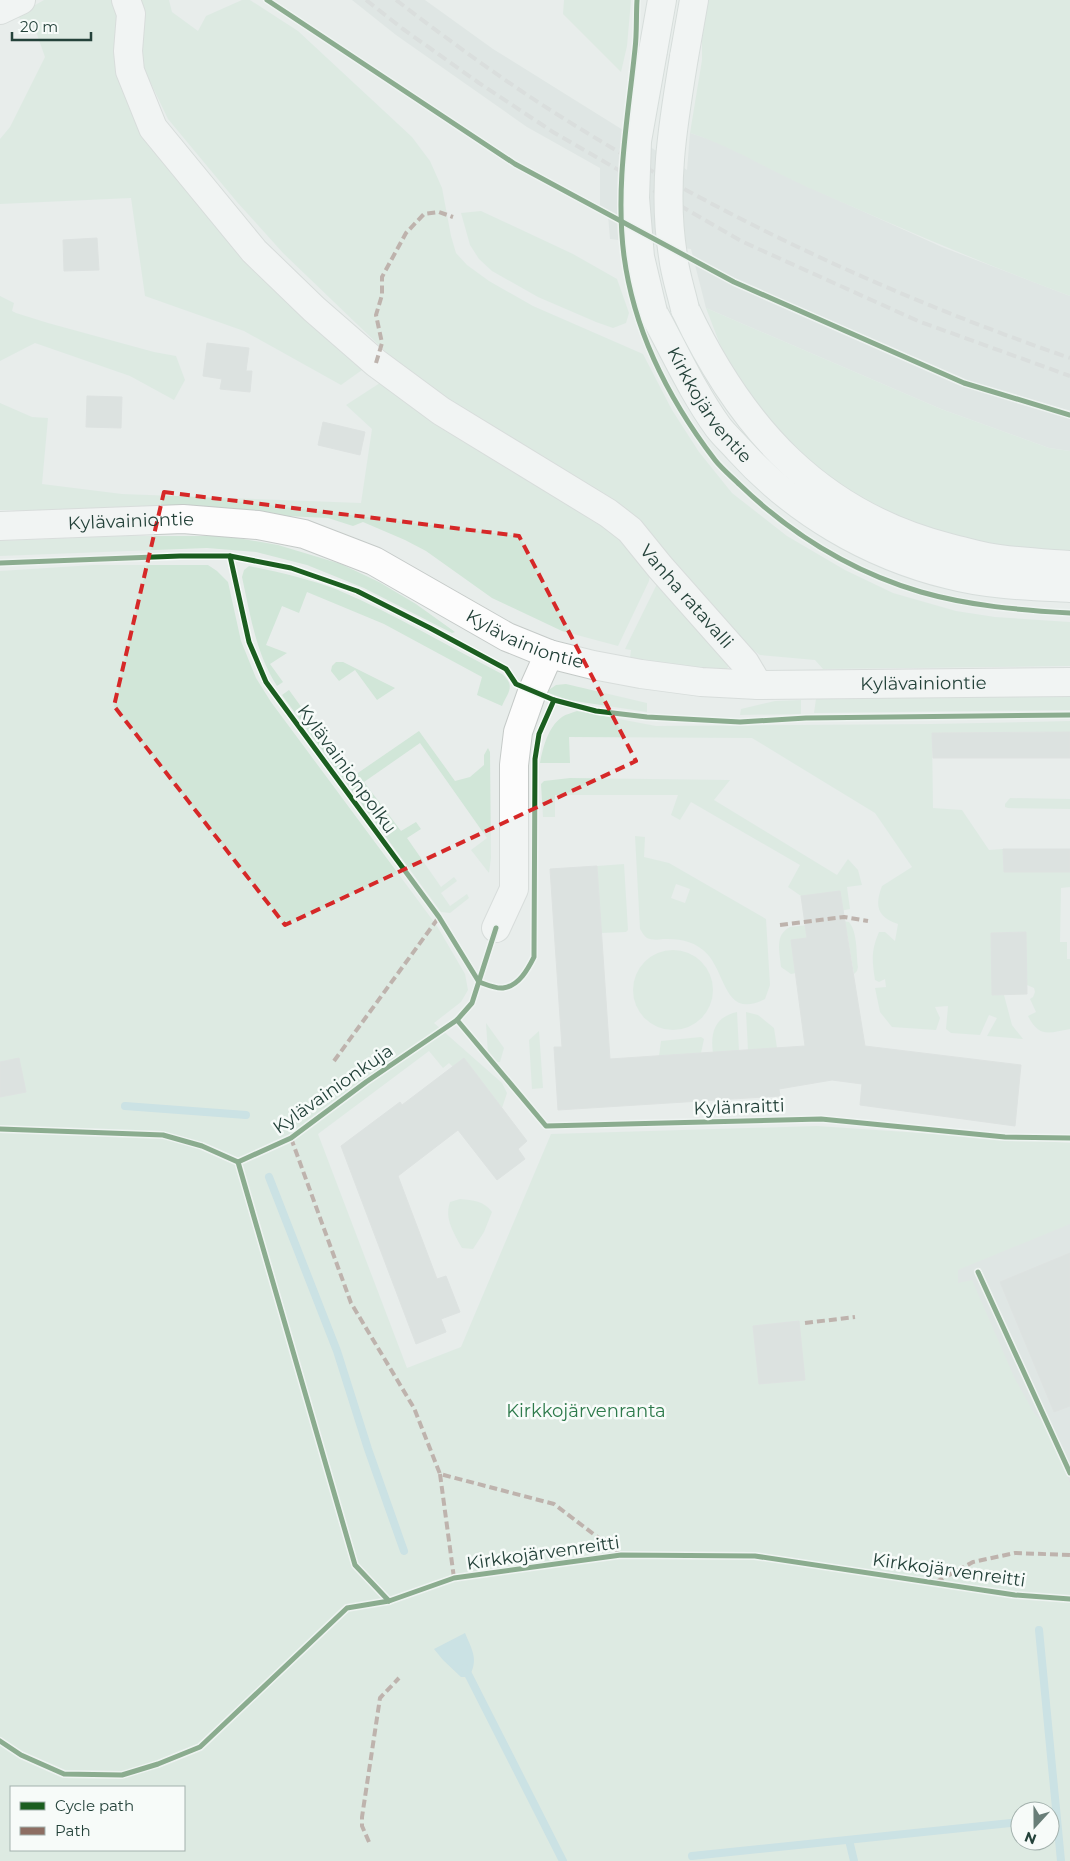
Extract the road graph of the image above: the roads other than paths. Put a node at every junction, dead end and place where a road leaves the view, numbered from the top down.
1 (22, 0) edge
2 (126, 0) edge
3 (662, 0) edge
4 (694, 0) edge
5 (0, 10) edge
6 (0, 526) edge
7 (1070, 565) edge
8 (1070, 588) edge
9 (549, 654) junction
10 (1070, 682) edge
11 (758, 685) junction
12 (496, 928) dead end

1 - 5 street
2 - 11 street, Vanha ratavalli
3 - 8 street, Kirkkojärventie, bridge
4 - 7 street, Kirkkojärventie, bridge
6 - 9 street, Kylävainiontie
9 - 11 street, Kylävainiontie
9 - 12 street
10 - 11 street, Kylävainiontie

